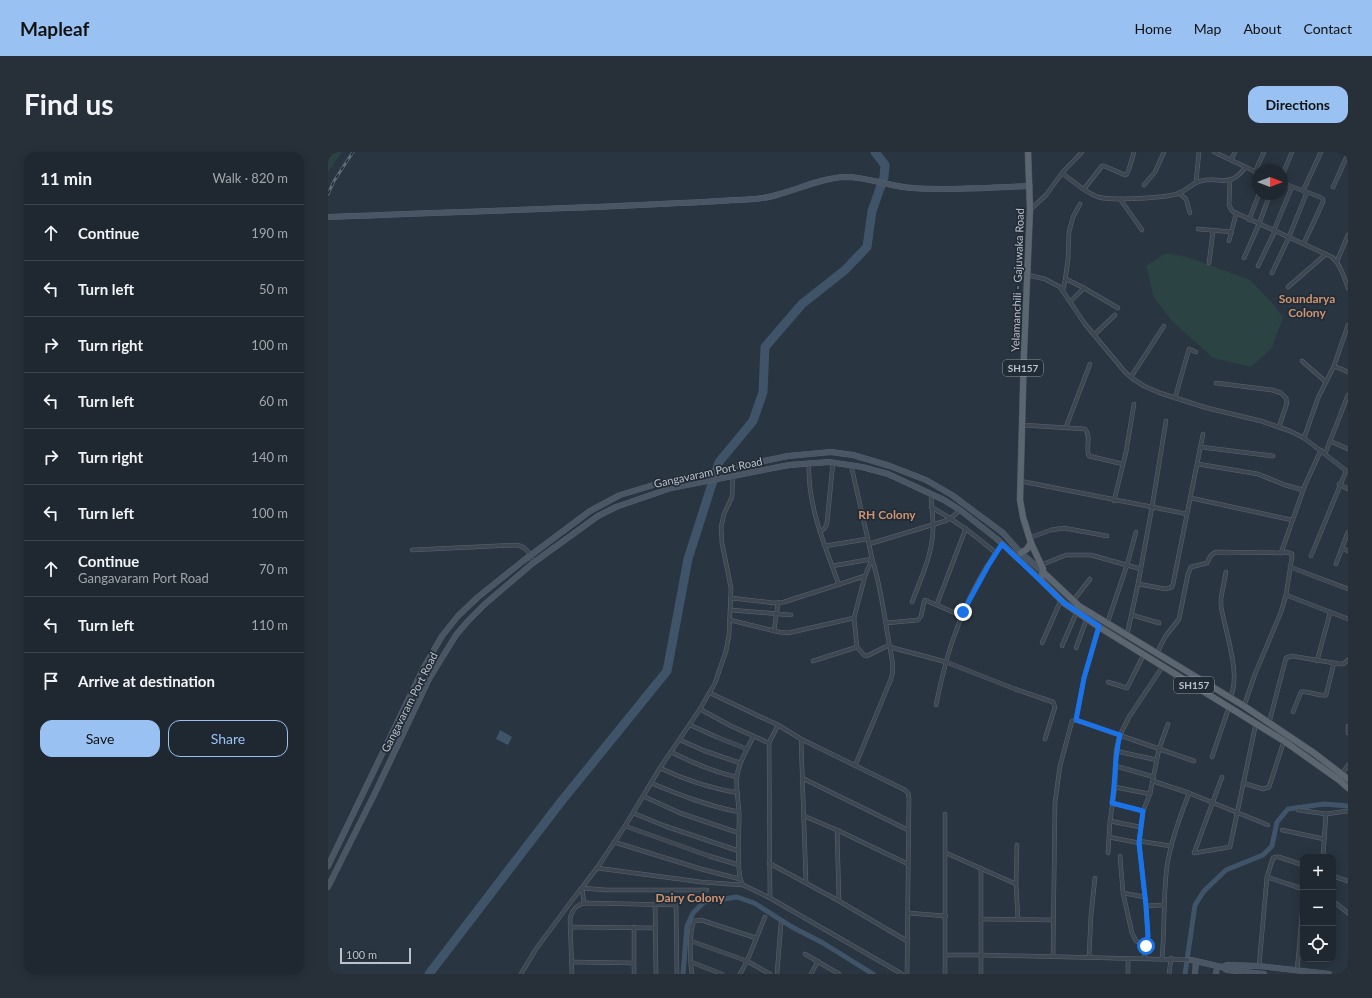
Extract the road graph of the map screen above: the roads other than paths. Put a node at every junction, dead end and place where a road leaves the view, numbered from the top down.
1 (1028, 152) edge
2 (1082, 152) edge
3 (1134, 152) edge
4 (1164, 152) edge
5 (1199, 152) edge
6 (1214, 152) edge
7 (1235, 152) edge
8 (1264, 152) edge
9 (1292, 152) edge
10 (1321, 152) edge
11 (1348, 154) edge
12 (1231, 160) junction
13 (1259, 164) edge
14 (1287, 164) edge
15 (1245, 168) junction
16 (1252, 171) edge
17 (1062, 173) junction
18 (1230, 180) junction
19 (1196, 182) junction
20 (1144, 185) dead end
21 (1288, 185) edge
22 (1030, 186) junction
23 (1292, 187) junction
24 (1333, 187) dead end
25 (1084, 189) junction
26 (1305, 191) junction
27 (1179, 193) junction
28 (1120, 199) junction
29 (1256, 200) edge
30 (1268, 200) edge
31 (1080, 204) dead end
32 (1030, 209) junction
33 (1190, 213) dead end
34 (1236, 214) junction
35 (328, 217) edge
36 (1249, 220) junction
37 (1259, 224) junction
38 (1198, 229) dead end
39 (1142, 230) dead end
40 (1213, 230) junction
41 (1275, 231) junction
42 (1232, 232) junction
43 (1348, 235) edge
44 (1289, 237) junction
45 (1229, 240) dead end
46 (1304, 243) junction
47 (1326, 254) junction
48 (1244, 258) dead end
49 (1337, 261) junction
50 (1209, 263) dead end
51 (1258, 266) dead end
52 (1272, 273) dead end
53 (1028, 275) junction
54 (1066, 279) junction
55 (1288, 287) dead end
56 (1084, 288) junction
57 (1348, 288) edge
58 (1063, 290) junction
59 (1070, 301) junction
60 (1118, 308) dead end
61 (1115, 315) dead end
62 (1348, 325) edge
63 (1164, 326) dead end
64 (1094, 335) junction
65 (1196, 352) dead end
66 (1302, 361) dead end
67 (1090, 364) dead end
68 (1334, 366) junction
69 (1348, 372) edge
70 (1130, 377) junction
71 (1326, 382) junction
72 (1216, 383) dead end
73 (1348, 395) edge
74 (1175, 398) junction
75 (1134, 404) dead end
76 (1166, 421) dead end
77 (1022, 426) junction
78 (1066, 427) junction
79 (1279, 427) junction
80 (1203, 434) dead end
81 (1304, 438) junction
82 (1330, 440) junction
83 (1201, 447) junction
84 (1348, 449) edge
85 (1321, 450) junction
86 (1325, 454) junction
87 (1273, 456) dead end
88 (850, 464) junction
89 (1123, 464) junction
90 (1198, 464) junction
91 (833, 465) junction
92 (809, 466) junction
93 (1347, 471) edge
94 (912, 475) junction
95 (731, 476) junction
96 (677, 479) joint
97 (670, 480) joint
98 (1020, 482) junction
99 (909, 484) junction
100 (1340, 484) junction
101 (1348, 489) edge
102 (1303, 490) junction
103 (931, 494) junction
104 (1191, 498) junction
105 (1114, 500) junction
106 (931, 507) junction
107 (1152, 507) junction
108 (960, 510) junction
109 (1187, 514) junction
110 (951, 518) junction
111 (1292, 520) junction
112 (933, 525) junction
113 (966, 528) junction
114 (820, 532) junction
115 (1136, 532) dead end
116 (1348, 532) edge
117 (1107, 536) dead end
118 (867, 539) junction
119 (1030, 541) junction
120 (869, 544) junction
121 (1002, 544) junction
122 (825, 546) junction
123 (1342, 548) junction
124 (412, 550) dead end
125 (1348, 551) edge
126 (996, 553) junction
127 (1021, 553) junction
128 (1281, 553) junction
129 (531, 555) junction
130 (1311, 556) dead end
131 (872, 558) junction
132 (533, 562) junction
133 (1336, 564) dead end
134 (1041, 565) junction
135 (1127, 565) junction
136 (832, 566) junction
137 (1290, 567) junction
138 (1141, 569) junction
139 (1043, 572) junction
140 (1226, 572) dead end
141 (865, 576) junction
142 (1090, 579) dead end
143 (1041, 580) junction
144 (1138, 584) junction
145 (839, 585) junction
146 (1348, 589) edge
147 (1286, 595) junction
148 (731, 598) junction
149 (1061, 600) junction
150 (1072, 601) junction
151 (912, 602) dead end
152 (778, 603) junction
153 (937, 604) junction
154 (730, 610) junction
155 (1077, 611) junction
156 (1330, 613) junction
157 (777, 614) junction
158 (791, 615) dead end
159 (1132, 615) junction
160 (962, 616) junction
161 (854, 618) junction
162 (1087, 618) junction
163 (1348, 619) edge
164 (730, 620) junction
165 (886, 623) junction
166 (1159, 623) dead end
167 (1107, 624) junction
168 (1099, 626) junction
169 (774, 631) junction
170 (1127, 635) junction
171 (1042, 643) dead end
172 (890, 646) junction
173 (1062, 646) dead end
174 (857, 647) junction
175 (1076, 648) dead end
176 (1144, 654) junction
177 (1156, 654) junction
178 (1348, 660) edge
179 (814, 661) dead end
180 (1317, 661) junction
181 (946, 662) junction
182 (1334, 663) junction
183 (1163, 666) junction
184 (1108, 682) dead end
185 (711, 691) junction
186 (1230, 698) junction
187 (936, 705) dead end
188 (1244, 706) junction
189 (1229, 707) junction
190 (700, 709) junction
191 (1293, 712) dead end
192 (1076, 720) junction
193 (1256, 723) junction
194 (1269, 723) junction
195 (690, 724) junction
196 (1168, 724) dead end
197 (778, 725) junction
198 (1348, 726) edge
199 (1348, 734) edge
200 (1120, 735) junction
201 (754, 737) junction
202 (801, 739) junction
203 (1045, 739) dead end
204 (680, 740) junction
205 (1284, 741) junction
206 (769, 743) junction
207 (747, 749) junction
208 (1159, 749) junction
209 (1116, 751) junction
210 (671, 752) junction
211 (1212, 757) dead end
212 (1157, 760) junction
213 (1194, 761) dead end
214 (740, 763) junction
215 (1348, 765) edge
216 (855, 766) junction
217 (1116, 766) junction
218 (660, 768) junction
219 (1342, 774) junction
220 (737, 777) junction
221 (1222, 777) dead end
222 (802, 778) junction
223 (1154, 779) junction
224 (651, 783) junction
225 (1243, 783) junction
226 (1347, 783) edge
227 (1115, 787) junction
228 (738, 793) junction
229 (1189, 793) junction
230 (1150, 794) junction
231 (643, 796) junction
232 (1112, 803) junction
233 (1212, 803) junction
234 (1298, 810) dead end
235 (1143, 811) junction
236 (1348, 811) edge
237 (739, 812) junction
238 (633, 813) junction
239 (1237, 813) junction
240 (945, 814) dead end
241 (1326, 814) junction
242 (804, 816) junction
243 (1110, 821) junction
244 (1268, 825) dead end
245 (625, 826) junction
246 (1140, 827) junction
247 (837, 830) junction
248 (908, 830) junction
249 (1282, 830) dead end
250 (739, 832) junction
251 (1109, 837) junction
252 (1324, 839) junction
253 (614, 842) junction
254 (1139, 842) junction
255 (1017, 845) dead end
256 (1171, 846) junction
257 (739, 851) junction
258 (946, 853) junction
259 (1108, 853) dead end
260 (1323, 854) edge
261 (1120, 856) dead end
262 (769, 863) junction
263 (908, 864) junction
264 (1300, 864) edge
265 (739, 865) junction
266 (328, 866) edge
267 (597, 868) junction
268 (981, 869) junction
269 (1266, 877) junction
270 (1336, 877) edge
271 (1095, 878) dead end
272 (740, 879) junction
273 (1348, 881) edge
274 (806, 883) junction
275 (1016, 884) junction
276 (743, 885) junction
277 (328, 887) edge
278 (582, 888) junction
279 (1300, 888) edge
280 (707, 890) dead end
281 (1123, 892) junction
282 (1145, 897) junction
283 (770, 898) junction
284 (839, 901) junction
285 (584, 903) junction
286 (1336, 903) edge
287 (655, 904) junction
288 (1163, 905) junction
289 (1146, 906) junction
290 (908, 913) junction
291 (1348, 913) edge
292 (946, 916) junction
293 (765, 917) dead end
294 (981, 919) junction
295 (1018, 919) junction
296 (1053, 920) junction
297 (781, 923) dead end
298 (1301, 926) edge
299 (570, 927) junction
300 (634, 927) junction
301 (655, 928) junction
302 (756, 938) junction
303 (691, 941) junction
304 (907, 941) junction
305 (1146, 946) junction
306 (805, 954) dead end
307 (981, 954) junction
308 (946, 955) junction
309 (1053, 956) junction
310 (1088, 957) junction
311 (1128, 958) junction
312 (1144, 958) junction
313 (1162, 958) junction
314 (1171, 958) junction
315 (747, 960) junction
316 (1193, 960) junction
317 (818, 961) junction
318 (572, 962) junction
319 (690, 962) junction
320 (634, 963) junction
321 (1220, 966) junction
322 (1259, 966) junction
323 (1297, 971) junction
324 (521, 974) edge
325 (572, 974) edge
326 (634, 974) edge
327 (656, 974) edge
328 (677, 974) edge
329 (692, 974) edge
330 (722, 974) edge
331 (740, 974) edge
332 (770, 974) edge
333 (777, 974) edge
334 (811, 974) edge
335 (838, 974) edge
336 (902, 974) edge
337 (907, 974) edge
338 (945, 974) edge
339 (981, 974) edge
340 (1128, 974) edge
341 (1170, 974) edge
342 (1195, 974) edge
343 (1216, 974) edge
344 (1260, 974) edge
345 (1264, 974) edge
346 (1329, 974) edge

1 - 22 main road, Yelamanchili - Gajuwaka Road / SH157
2 - 17 street
3 - 25 street
4 - 20 street
5 - 19 street
6 - 12 street
7 - 12 street
8 - 13 street
9 - 14 street
10 - 26 street
11 - 24 street
12 - 15 street
15 - 16 street
15 - 18 street
17 - 25 street
17 - 32 street
18 - 19 street
18 - 34 street
19 - 27 street
21 - 23 street
22 - 32 main road, Yelamanchili - Gajuwaka Road / SH157
22 - 35 street
23 - 26 street
23 - 41 street
25 - 28 street
26 - 44 street
26 - 46 street
27 - 28 street
27 - 33 street
28 - 39 street
29 - 36 street
30 - 37 street
31 - 54 street
32 - 53 main road, Yelamanchili - Gajuwaka Road / SH157
34 - 36 street
34 - 42 street
36 - 37 street
37 - 41 street
37 - 48 street
38 - 40 street
40 - 42 street
40 - 50 street
41 - 44 street
41 - 51 street
42 - 45 street
43 - 49 street
44 - 46 street
44 - 52 street
46 - 47 street
47 - 49 street
47 - 55 street
49 - 57 street
53 - 58 street
53 - 77 main road, Yelamanchili - Gajuwaka Road / SH157
54 - 56 street
54 - 58 street
56 - 59 street
56 - 60 street
58 - 59 street
59 - 64 street
61 - 64 street
62 - 68 street
63 - 70 street
64 - 70 street
65 - 74 street
66 - 71 street
67 - 78 street
68 - 69 street
68 - 71 street
70 - 74 street
71 - 81 street
72 - 79 street
73 - 82 street
74 - 79 street
75 - 89 street
76 - 107 street
77 - 78 street
77 - 98 main road, Yelamanchili - Gajuwaka Road / SH157
78 - 89 street
79 - 81 street
80 - 83 street
81 - 85 street
82 - 84 street
82 - 86 street
83 - 87 street
83 - 90 street
85 - 86 street
85 - 102 street
86 - 93 street
88 - 91 street, Gangavaram Port Road
88 - 99 street, Gangavaram Port Road
88 - 118 street
89 - 105 street
90 - 102 street
90 - 104 street
91 - 92 street, Gangavaram Port Road
91 - 114 street
92 - 95 street, Gangavaram Port Road
92 - 114 street
93 - 100 street
94 - 96 street, Gangavaram Port Road
94 - 99 street
94 - 127 street, Gangavaram Port Road
95 - 132 street, Gangavaram Port Road
95 - 148 street
96 - 97 street
97 - 129 street, Gangavaram Port Road
98 - 105 street
98 - 119 main road, Yelamanchili - Gajuwaka Road / SH157
99 - 103 street, Gangavaram Port Road
100 - 101 street
100 - 130 street
102 - 111 street
103 - 106 street
103 - 108 street, Gangavaram Port Road
104 - 109 street
104 - 111 street
105 - 107 street
106 - 110 street
106 - 112 street
107 - 109 street
107 - 138 street
108 - 110 street
108 - 121 street, Gangavaram Port Road
109 - 144 street
110 - 112 street
110 - 113 street
111 - 128 street
112 - 120 street
112 - 151 street
113 - 126 street
113 - 153 street
114 - 122 street
115 - 135 street
116 - 123 street
117 - 119 street
118 - 120 street
118 - 122 street
119 - 127 main road
119 - 134 main road, Yelamanchili - Gajuwaka Road / SH157
120 - 131 street
121 - 126 street
121 - 143 street, Gangavaram Port Road
122 - 136 street
123 - 125 street
123 - 133 street
124 - 129 street
126 - 160 street
127 - 139 street, Gangavaram Port Road
128 - 137 street
128 - 177 street
129 - 132 street
129 - 266 street, Gangavaram Port Road
131 - 136 street
131 - 141 street
131 - 165 street
132 - 277 street, Gangavaram Port Road
134 - 135 street
134 - 139 main road, Yelamanchili - Gajuwaka Road / SH157
135 - 138 street
135 - 167 street
136 - 145 street
137 - 146 street
137 - 147 street
138 - 144 street
139 - 143 main road, Yelamanchili - Gajuwaka Road / SH157
139 - 150 main road, Yelamanchili - Gajuwaka Road / SH157
140 - 186 street
141 - 145 street
141 - 161 street
142 - 150 street
143 - 149 main road, Yelamanchili - Gajuwaka Road / SH157
144 - 159 street
145 - 152 street
147 - 156 street
147 - 188 street
148 - 152 street
148 - 154 street
149 - 155 main road, Yelamanchili - Gajuwaka Road / SH157
149 - 171 street
150 - 167 main road, Yelamanchili - Gajuwaka Road / SH157
152 - 157 street
153 - 160 street
153 - 165 street
154 - 157 street
154 - 164 street
155 - 162 main road, Yelamanchili - Gajuwaka Road / SH157
155 - 173 street
156 - 163 street
156 - 180 street
157 - 158 street
157 - 169 street
159 - 166 street
159 - 170 street
160 - 181 street
161 - 169 street
161 - 174 street
162 - 168 main road, Yelamanchili - Gajuwaka Road / SH157
162 - 175 street
164 - 169 street
164 - 185 street
165 - 172 street
167 - 170 main road, Yelamanchili - Gajuwaka Road / SH157
168 - 176 main road, Yelamanchili - Gajuwaka Road / SH157
168 - 192 street
170 - 177 main road, Yelamanchili - Gajuwaka Road / SH157
172 - 174 street
172 - 181 street
172 - 216 street
174 - 179 street
176 - 183 main road, Yelamanchili - Gajuwaka Road / SH157
176 - 184 street
177 - 186 main road, Yelamanchili - Gajuwaka Road / SH157
178 - 182 street
180 - 182 street
180 - 194 street
181 - 187 street
181 - 203 street
182 - 191 street
183 - 189 main road, Yelamanchili - Gajuwaka Road / SH157
183 - 200 street
185 - 190 street
185 - 197 street
186 - 188 main road, Yelamanchili - Gajuwaka Road / SH157
188 - 194 main road, Yelamanchili - Gajuwaka Road / SH157
189 - 193 main road, Yelamanchili - Gajuwaka Road / SH157
189 - 211 street
190 - 195 street
190 - 201 street
192 - 200 street
192 - 296 street
193 - 205 main road, Yelamanchili - Gajuwaka Road / SH157
193 - 225 street
194 - 219 main road, Yelamanchili - Gajuwaka Road / SH157
195 - 204 street
195 - 207 street
196 - 208 street
197 - 202 street
197 - 206 street
198 - 199 street
200 - 208 street
200 - 209 street
201 - 206 street
201 - 207 street
202 - 216 street
202 - 222 street
204 - 210 street
204 - 214 street
205 - 225 street
205 - 226 main road, Yelamanchili - Gajuwaka Road / SH157
206 - 262 street
207 - 214 street
208 - 212 street
208 - 213 street
209 - 212 street
209 - 217 street
210 - 218 street
210 - 220 street
212 - 223 street
214 - 220 street
215 - 219 street
216 - 248 street
217 - 223 street
217 - 227 street
218 - 224 street
218 - 228 street
219 - 226 main road, Yelamanchili - Gajuwaka Road / SH157
220 - 228 street
221 - 233 street
222 - 242 street
222 - 248 street
223 - 229 street
223 - 230 street
224 - 231 street
224 - 237 street
225 - 239 street
227 - 230 street
227 - 232 street
228 - 237 street
229 - 233 street
229 - 256 street
230 - 235 street
231 - 238 street
231 - 250 street
232 - 235 street
232 - 243 street
233 - 239 street
233 - 239 street
234 - 241 street
235 - 246 street
236 - 241 street
237 - 250 street
238 - 245 street
238 - 257 street
239 - 244 street
240 - 258 street
241 - 252 street
242 - 247 street
242 - 274 street
243 - 246 street
243 - 251 street
245 - 253 street
245 - 265 street
246 - 254 street
247 - 263 street
247 - 284 street
248 - 263 street
249 - 252 street
250 - 257 street
251 - 254 street
251 - 259 street
252 - 260 street
253 - 267 street
253 - 272 street
254 - 256 street
254 - 282 street
255 - 275 street
256 - 288 street
257 - 265 street
258 - 268 street
258 - 292 street
261 - 281 street
262 - 274 street
262 - 283 street
263 - 290 street
264 - 269 street
265 - 272 street
267 - 276 street
267 - 278 street
268 - 275 street
268 - 294 street
269 - 279 street
269 - 322 street
270 - 273 street
271 - 310 street
272 - 276 street
274 - 284 street
275 - 295 street
276 - 283 street
278 - 280 street
278 - 285 street
278 - 324 street
281 - 282 street
281 - 305 street
282 - 289 street
283 - 336 street
284 - 304 street
285 - 287 street
285 - 299 street
286 - 291 street
287 - 301 street
287 - 328 street
288 - 289 street
288 - 313 street
289 - 305 street
290 - 292 street
290 - 304 street
292 - 308 street
293 - 302 street
294 - 295 street
294 - 307 street
295 - 296 street
296 - 309 street
297 - 333 street
298 - 323 street
299 - 300 street
299 - 318 street
300 - 301 street
300 - 320 street
301 - 327 street
302 - 303 street
302 - 315 street
303 - 315 street
303 - 319 street
304 - 337 street
305 - 312 street
306 - 317 street
307 - 308 street
307 - 309 street
307 - 339 street
308 - 338 street
309 - 310 street
310 - 311 street
311 - 312 street
311 - 340 street
312 - 313 street
313 - 314 street
314 - 316 street
314 - 341 street
315 - 331 street
315 - 332 street
316 - 321 street
316 - 342 street
317 - 334 street
317 - 335 street
318 - 320 street
318 - 325 street
319 - 329 street
319 - 330 street
320 - 326 street
321 - 322 street
321 - 343 street
321 - 344 street
322 - 323 street
323 - 346 street
344 - 345 street

